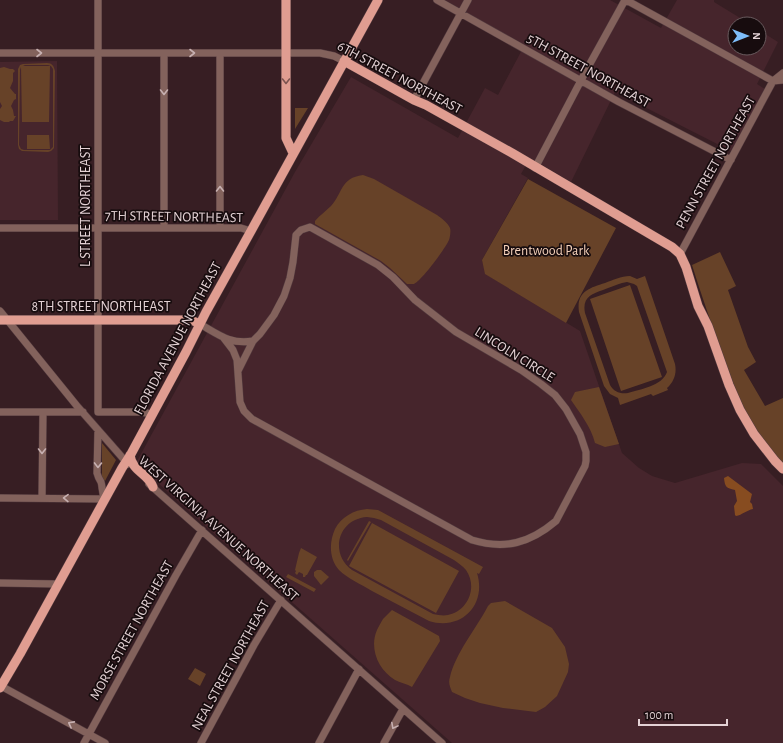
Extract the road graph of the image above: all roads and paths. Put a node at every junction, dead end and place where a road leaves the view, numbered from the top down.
1 (98, 0) edge
2 (286, 0) edge
3 (378, 0) edge
4 (437, 0) edge
5 (468, 0) edge
6 (626, 0) edge
7 (461, 14) junction
8 (0, 53) edge
9 (98, 53) junction
10 (164, 53) junction
11 (220, 53) junction
12 (286, 53) junction
13 (344, 60) junction
14 (783, 73) edge
15 (783, 80) edge
16 (581, 81) junction
17 (773, 81) junction
18 (414, 100) junction
19 (293, 153) junction
20 (731, 160) junction
21 (535, 168) junction
22 (0, 228) edge
23 (98, 228) junction
24 (164, 228) junction
25 (220, 228) junction
26 (251, 231) junction
27 (680, 254) junction
28 (0, 311) edge
29 (3, 320) edge
30 (98, 320) junction
31 (200, 324) junction
32 (223, 337) junction
33 (253, 341) junction
34 (238, 371) junction
35 (0, 412) edge
36 (42, 412) junction
37 (83, 412) junction
38 (153, 414) junction
39 (98, 430) junction
40 (128, 458) junction
41 (783, 469) edge
42 (153, 487) joint
43 (0, 498) edge
44 (42, 498) junction
45 (105, 498) junction
46 (202, 530) junction
47 (0, 583) edge
48 (58, 584) junction
49 (280, 600) junction
50 (359, 669) junction
51 (0, 687) edge
52 (403, 709) junction
53 (89, 734) junction
54 (84, 743) edge
55 (106, 743) edge
56 (201, 743) edge
57 (319, 743) edge
58 (384, 743) edge
59 (442, 743) edge

1 - 9 street, L STREET NORTHEAST
2 - 12 main road
3 - 13 main road, FLORIDA AVENUE NORTHEAST
4 - 7 street, 5TH STREET NORTHEAST
5 - 7 street
6 - 16 street
6 - 17 street
7 - 16 street, 5TH STREET NORTHEAST
7 - 18 street
8 -> 9 street, 6TH STREET NORTHEAST
9 - 10 street, 6TH STREET NORTHEAST
9 - 23 street, L STREET NORTHEAST
10 -> 11 street, 6TH STREET NORTHEAST
10 -> 24 street
11 - 12 street, 6TH STREET NORTHEAST
25 -> 11 street
12 - 13 street, 6TH STREET NORTHEAST
12 -> 19 main road
13 - 18 main road, 6TH STREET NORTHEAST
13 - 19 main road, FLORIDA AVENUE NORTHEAST
14 - 17 street
15 - 17 street
16 - 20 street, 5TH STREET NORTHEAST
16 - 21 street
17 - 20 street, PENN STREET NORTHEAST
18 - 21 main road, 6TH STREET NORTHEAST
19 - 26 main road, FLORIDA AVENUE NORTHEAST
20 - 27 street, PENN STREET NORTHEAST
21 - 27 main road, 6TH STREET NORTHEAST
22 - 23 street, 7TH STREET NORTHEAST
23 - 24 street, 7TH STREET NORTHEAST
23 - 30 street, L STREET NORTHEAST
24 - 25 street, 7TH STREET NORTHEAST
25 - 26 street, 7TH STREET NORTHEAST
26 - 31 main road, FLORIDA AVENUE NORTHEAST
27 - 41 main road
28 - 29 street, WEST VIRGINIA AVENUE NORTHEAST
29 - 30 main road, 8TH STREET NORTHEAST
29 - 37 street, WEST VIRGINIA AVENUE NORTHEAST
30 - 31 main road, 8TH STREET NORTHEAST
30 - 38 street, L STREET NORTHEAST
31 - 32 street, LINCOLN CIRCLE
31 - 38 main road, FLORIDA AVENUE NORTHEAST
32 - 33 street, LINCOLN CIRCLE
32 - 34 street, LINCOLN CIRCLE
33 - 34 street, LINCOLN CIRCLE
33 - 34 street, LINCOLN CIRCLE
35 - 36 street
36 - 37 street
36 -> 44 street
37 - 39 street, WEST VIRGINIA AVENUE NORTHEAST
38 - 40 main road, FLORIDA AVENUE NORTHEAST
39 - 40 street, WEST VIRGINIA AVENUE NORTHEAST
39 -> 45 street
40 - 42 main road
40 - 45 main road, FLORIDA AVENUE NORTHEAST
42 - 46 street, WEST VIRGINIA AVENUE NORTHEAST
43 - 44 street
45 -> 44 street
45 - 48 main road, FLORIDA AVENUE NORTHEAST
46 - 49 street, WEST VIRGINIA AVENUE NORTHEAST
46 - 53 street, MORSE STREET NORTHEAST
47 - 48 street
48 - 51 main road, FLORIDA AVENUE NORTHEAST
49 - 50 street, WEST VIRGINIA AVENUE NORTHEAST
49 - 56 street, NEAL STREET NORTHEAST
50 - 52 street, WEST VIRGINIA AVENUE NORTHEAST
50 - 57 street
53 -> 51 street
52 -> 58 street
52 - 59 street, WEST VIRGINIA AVENUE NORTHEAST
53 - 54 street, MORSE STREET NORTHEAST
53 - 55 street

